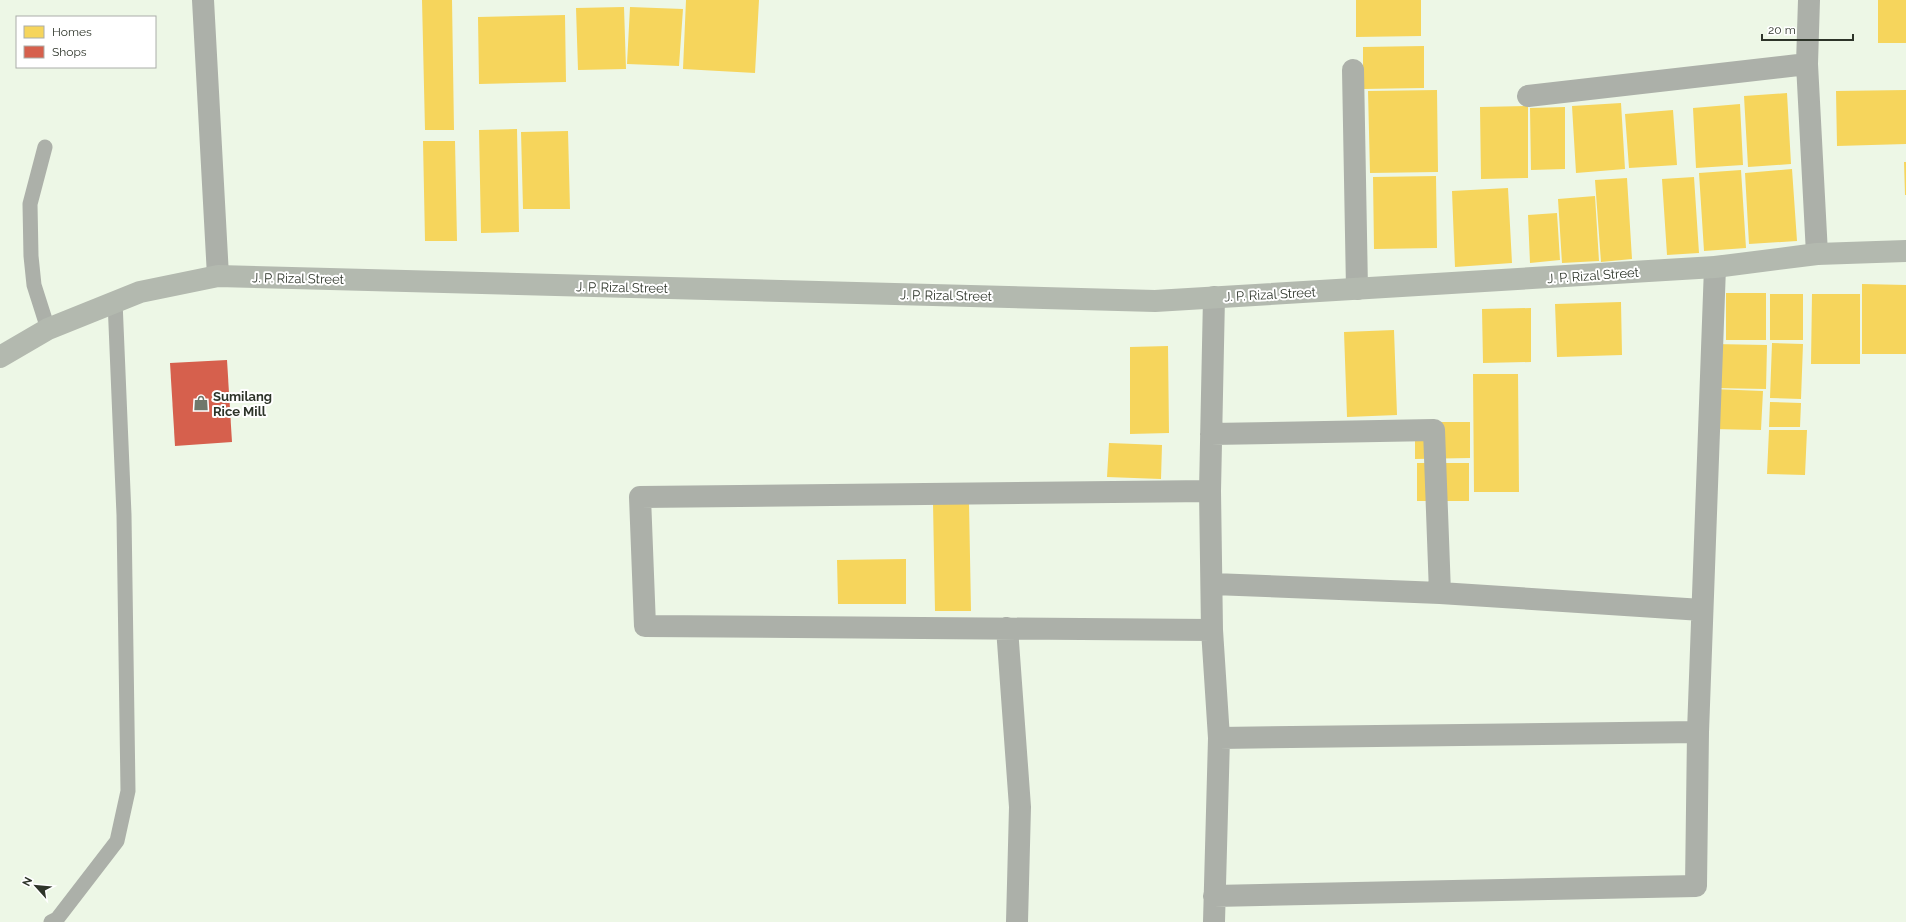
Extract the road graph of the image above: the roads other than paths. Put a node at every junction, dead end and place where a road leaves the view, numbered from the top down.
1 (202, 0) edge
2 (1809, 0) edge
3 (1807, 64) junction
4 (1353, 70) dead end
5 (1528, 96) dead end
6 (45, 147) dead end
7 (1906, 251) edge
8 (1817, 254) junction
9 (1715, 267) junction
10 (218, 276) junction
11 (1357, 289) junction
12 (1214, 297) junction
13 (115, 301) junction
14 (48, 329) junction
15 (0, 357) edge
16 (1211, 434) junction
17 (1210, 491) junction
18 (1213, 584) junction
19 (1440, 592) junction
20 (1702, 610) junction
21 (1007, 628) junction
22 (1212, 630) junction
23 (1698, 732) junction
24 (1219, 738) junction
25 (1214, 896) junction
26 (51, 922) edge
27 (1017, 922) edge
28 (1214, 922) edge

1 - 10 street
2 - 3 street
3 - 5 street
3 - 8 street
4 - 11 street
6 - 14 lane
7 - 8 main road, J. P. Rizal Street
8 - 9 main road, J. P. Rizal Street
9 - 11 main road, J. P. Rizal Street
9 - 20 street
10 - 12 main road, J. P. Rizal Street
10 - 13 main road, J. P. Rizal Street
11 - 12 main road, J. P. Rizal Street
12 - 16 street
13 - 14 main road, J. P. Rizal Street
13 - 26 lane
14 - 15 main road, J. P. Rizal Street
16 - 17 street
16 - 19 street
17 - 18 street
17 - 21 street
18 - 19 street
18 - 22 street
19 - 20 street
20 - 23 street
21 - 22 street
21 - 27 street
22 - 24 street
23 - 24 street
23 - 25 street
24 - 25 street
25 - 28 street

